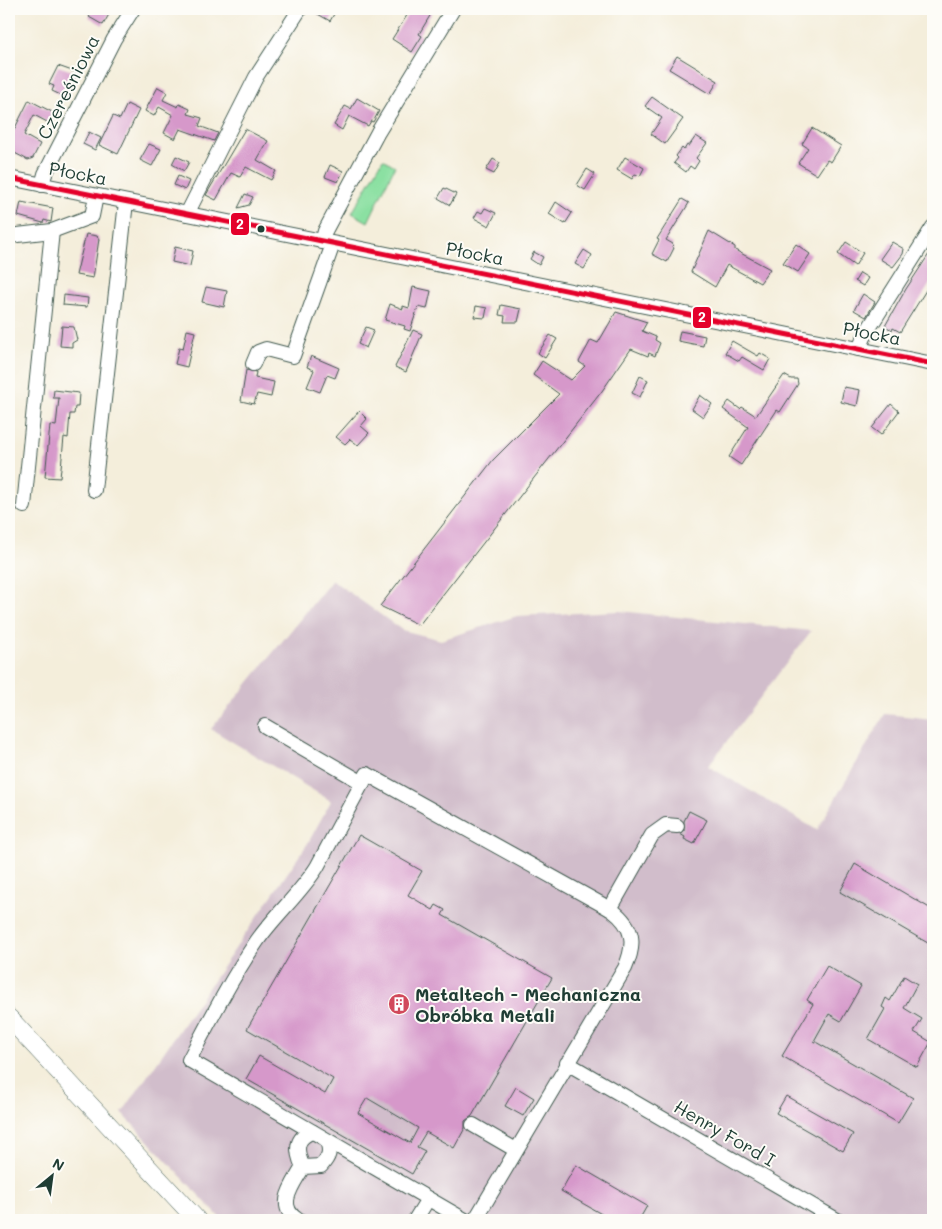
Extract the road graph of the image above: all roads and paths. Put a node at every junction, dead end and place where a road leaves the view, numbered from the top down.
1 (133, 9) edge
2 (300, 9) edge
3 (453, 9) edge
4 (9, 178) edge
5 (42, 185) junction
6 (96, 196) junction
7 (126, 202) junction
8 (187, 214) junction
9 (933, 227) edge
10 (52, 230) junction
11 (9, 236) edge
12 (327, 243) junction
13 (860, 349) junction
14 (253, 364) dead end
15 (933, 364) edge
16 (94, 490) dead end
17 (24, 506) dead end
18 (265, 726) dead end
19 (362, 782) junction
20 (677, 826) dead end
21 (610, 909) junction
22 (9, 1018) edge
23 (567, 1063) junction
24 (473, 1125) dead end
25 (313, 1132) junction
26 (327, 1140) junction
27 (516, 1150) junction
28 (303, 1167) junction
29 (428, 1199) junction
30 (443, 1208) junction
31 (197, 1220) edge
32 (298, 1220) edge
33 (415, 1220) edge
34 (436, 1220) edge
35 (464, 1220) edge
36 (475, 1220) edge
37 (837, 1220) edge

1 - 5 street, Czereśniowa
2 - 8 street
3 - 12 street
4 - 5 street, Płocka
5 - 6 street, Płocka
6 - 7 street, Płocka
6 - 10 street
7 - 8 street, Płocka
7 - 16 street
8 - 12 street, Płocka
9 - 13 street
10 - 11 street
10 - 17 street
12 - 13 street, Płocka
12 - 14 street
13 - 15 street, Płocka
18 - 19 street
19 - 21 street
19 - 25 street
20 - 21 street
21 - 23 street
22 - 31 main road
23 - 27 street
23 - 37 street, Henry Ford I
24 - 27 street
25 - 26 street
25 - 28 street
26 - 28 street
26 - 29 street
27 - 36 street
28 - 32 street
29 - 30 street
29 - 33 street
30 - 34 street
30 - 35 street

